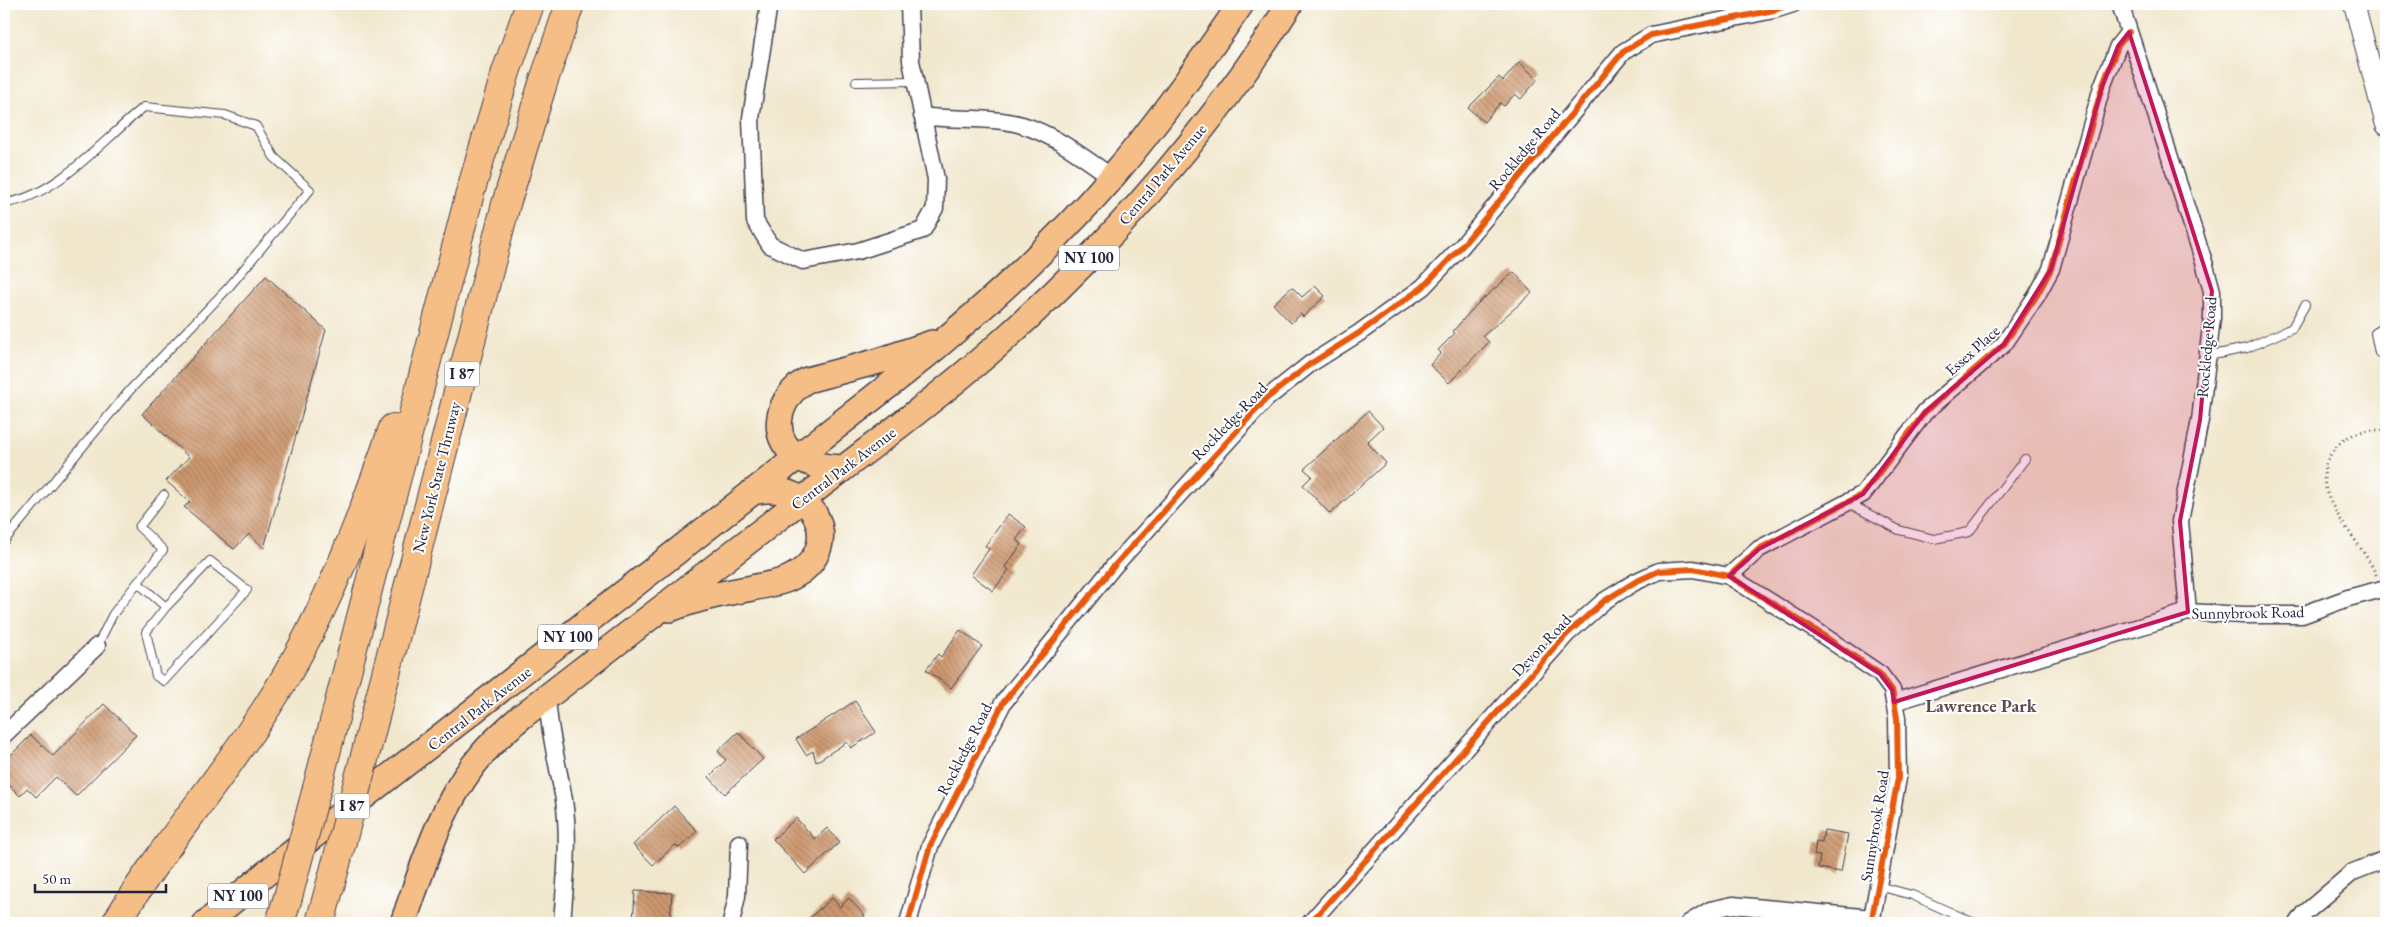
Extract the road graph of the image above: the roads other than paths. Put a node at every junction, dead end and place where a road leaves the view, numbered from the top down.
1 (530, 4) edge
2 (570, 4) edge
3 (769, 4) edge
4 (908, 4) edge
5 (1241, 4) edge
6 (1290, 4) edge
7 (1793, 4) edge
8 (2120, 4) edge
9 (2354, 4) edge
10 (2129, 32) junction
11 (915, 81) junction
12 (856, 82) dead end
13 (922, 116) junction
14 (2386, 125) edge
15 (1112, 177) junction
16 (4, 203) edge
17 (453, 256) junction
18 (2305, 305) dead end
19 (2386, 326) edge
20 (951, 336) junction
21 (2386, 355) edge
22 (2208, 356) junction
23 (797, 456) junction
24 (2026, 459) dead end
25 (843, 468) junction
26 (752, 492) junction
27 (164, 495) dead end
28 (803, 499) junction
29 (1846, 502) junction
30 (4, 541) edge
31 (1729, 576) junction
32 (138, 583) junction
33 (2383, 589) edge
34 (166, 607) junction
35 (2188, 612) junction
36 (648, 619) junction
37 (97, 646) joint
38 (547, 697) junction
39 (1894, 702) junction
40 (4, 735) edge
41 (739, 844) dead end
42 (2386, 859) edge
43 (334, 872) junction
44 (1878, 886) junction
45 (1872, 920) edge
46 (116, 923) edge
47 (206, 923) edge
48 (280, 923) edge
49 (320, 923) edge
50 (327, 923) edge
51 (403, 923) edge
52 (562, 923) edge
53 (731, 923) edge
54 (908, 923) edge
55 (1310, 923) edge
56 (1689, 923) edge
57 (1974, 923) edge
58 (2298, 923) edge

1 - 17 highway, I 87
2 - 43 highway, New York State Thruway / I 87, bridge
3 - 13 street
4 - 11 street
5 - 15 main road, Central Park Avenue / NY 100
6 - 25 main road, Central Park Avenue / NY 100
7 - 54 street, Rockledge Road
8 - 10 street, Rockledge Road
9 - 14 street
10 - 22 street, Rockledge Road
10 - 29 street, Essex Place
11 - 12 lane
11 - 13 street
13 - 15 street
15 - 20 main road, Central Park Avenue / NY 100
16 - 30 lane
17 - 46 highway
17 - 48 highway, I 87, bridge
18 - 22 lane
19 - 21 lane
20 - 23 main road, Central Park Avenue / NY 100
20 - 23 main road
22 - 35 street, Rockledge Road
23 - 25 main road
23 - 26 main road, Central Park Avenue / NY 100
24 - 29 lane
25 - 28 main road, Central Park Avenue / NY 100
26 - 28 main road
26 - 47 main road, Central Park Avenue / NY 100
27 - 32 lane
28 - 36 main road, Central Park Avenue / NY 100
28 - 36 main road
29 - 31 street, Essex Place
31 - 39 street, Devon Road
31 - 55 street, Devon Road
32 - 34 lane
32 - 37 lane
33 - 35 street, Sunnybrook Road
34 - 34 lane
35 - 39 street, Sunnybrook Road
36 - 38 main road, Central Park Avenue / NY 100
37 - 40 street
38 - 51 main road, Central Park Avenue / NY 100
38 - 52 street
39 - 44 street, Sunnybrook Road
41 - 53 street
42 - 58 street
43 - 49 highway, New York State Thruway / I 87
43 - 50 highway
44 - 45 street, Sunnybrook Road
44 - 57 lane
45 - 56 street

